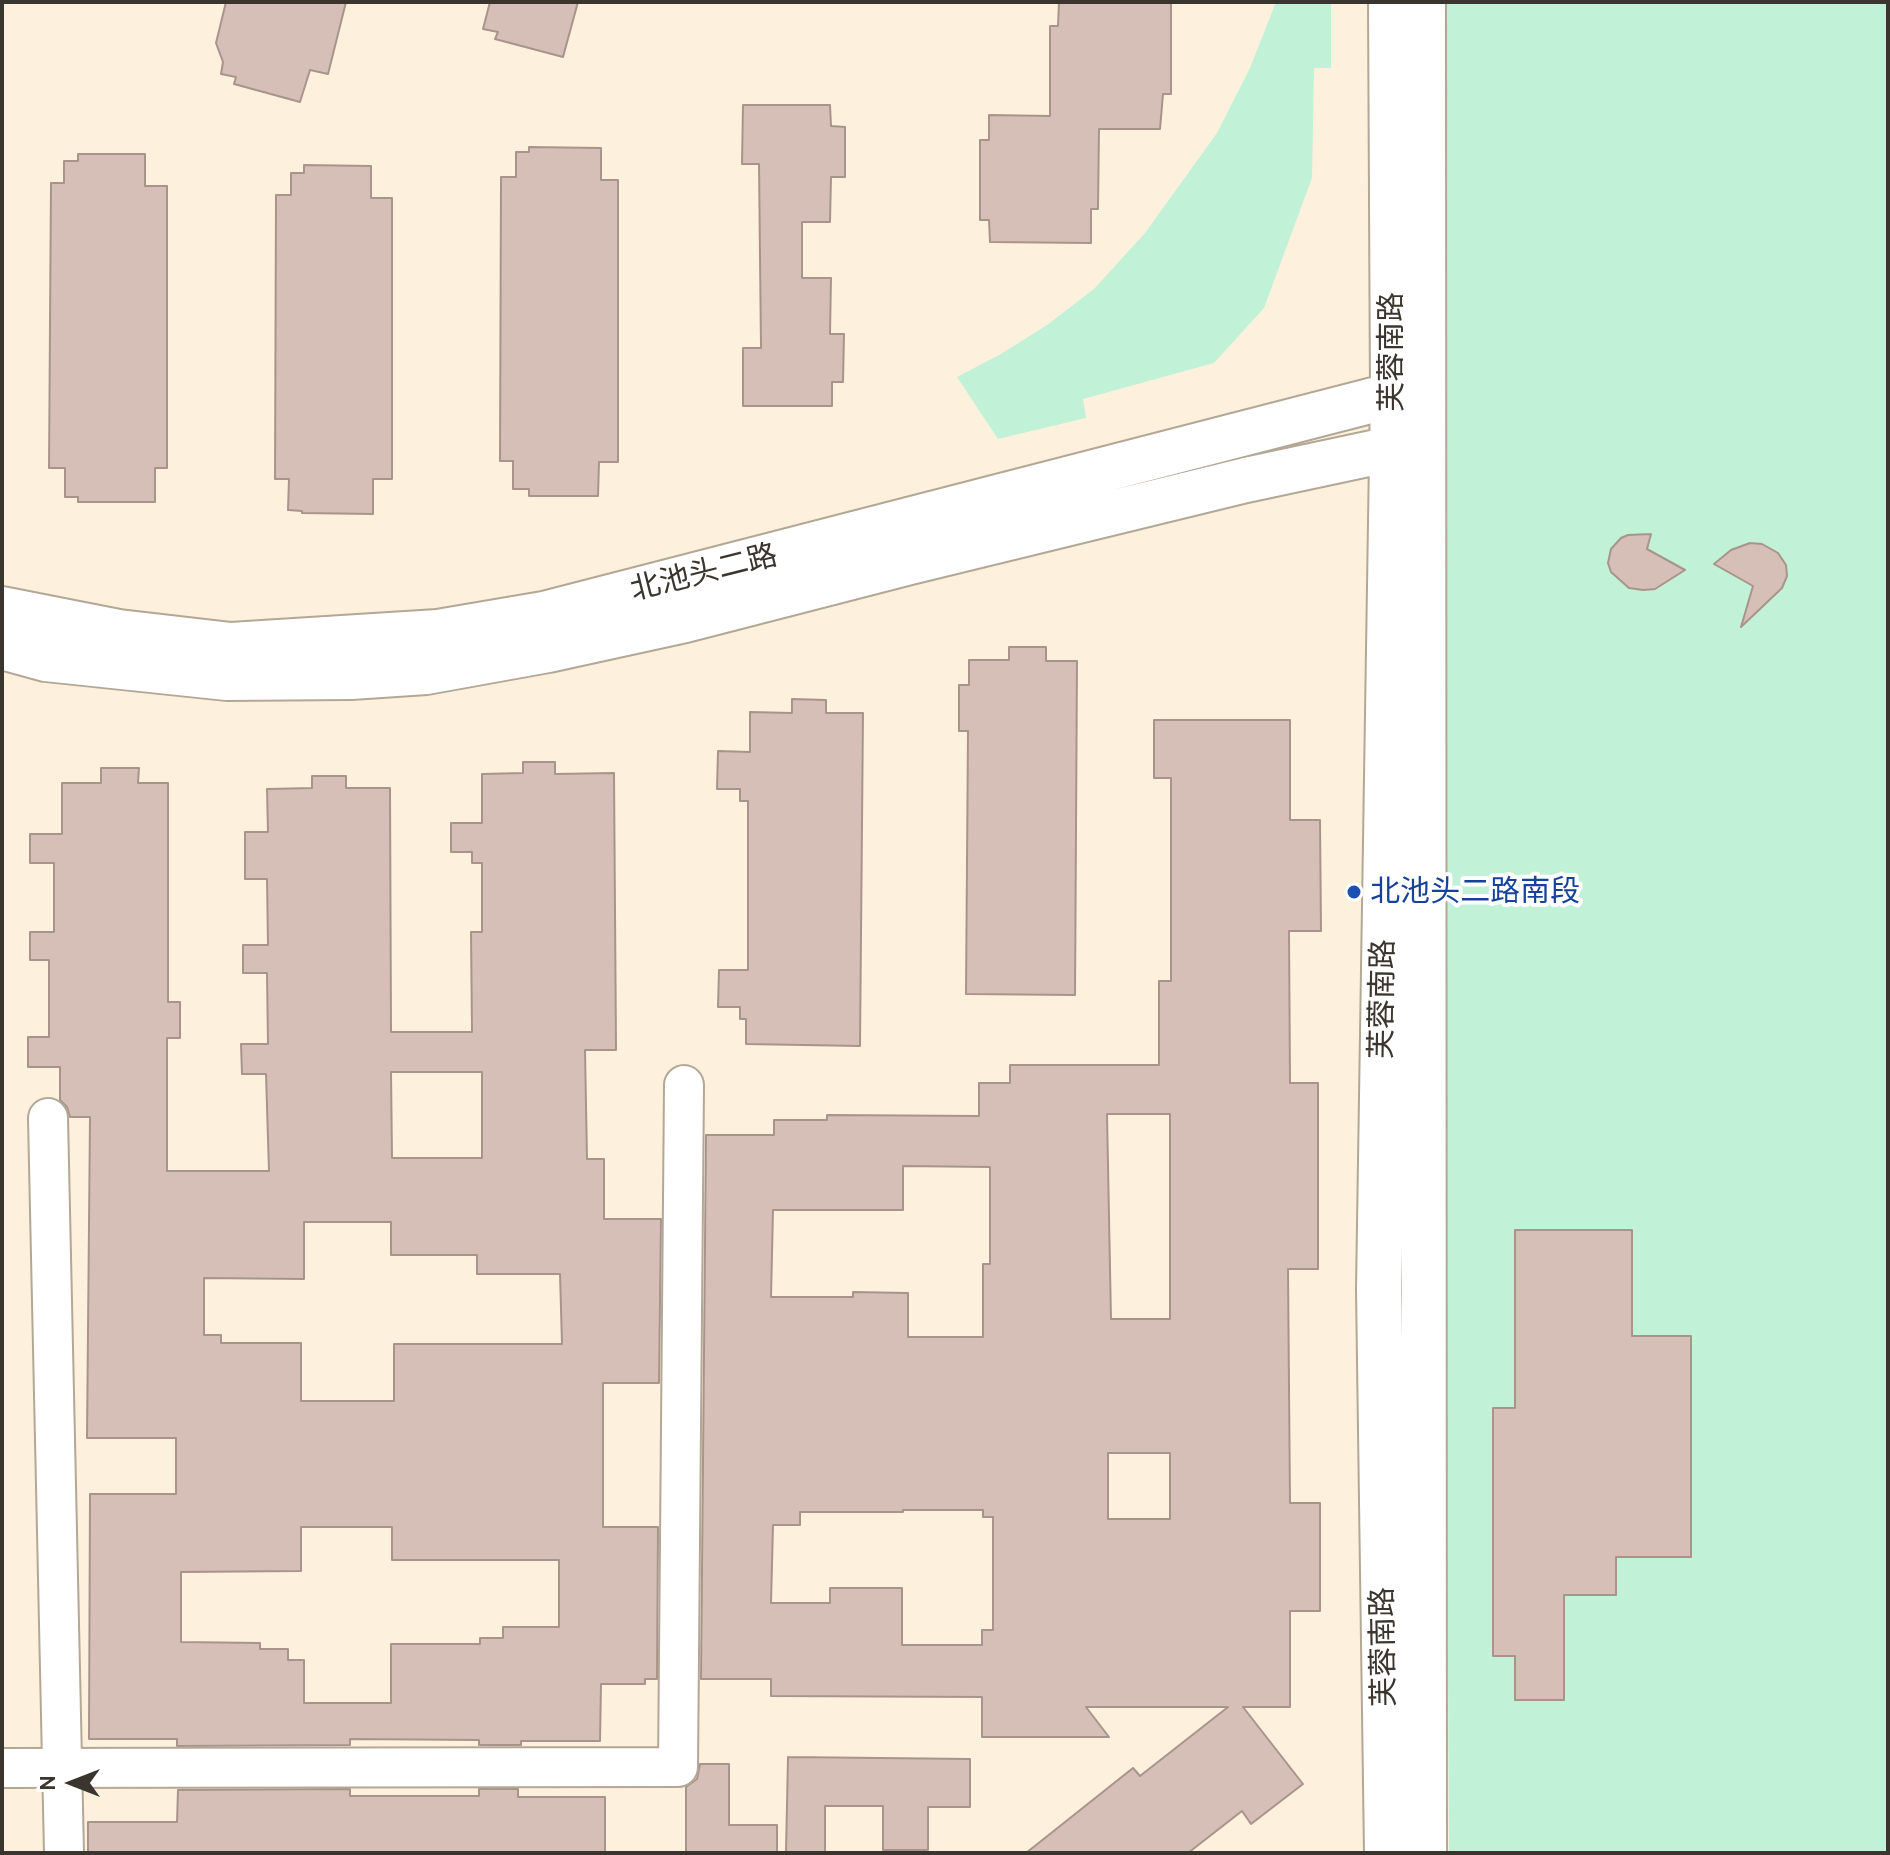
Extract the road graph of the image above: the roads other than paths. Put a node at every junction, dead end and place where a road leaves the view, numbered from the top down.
1 (1391, 2) edge
2 (1423, 2) edge
3 (1393, 395) junction
4 (1391, 449) junction
5 (2, 609) edge
6 (2, 647) edge
7 (684, 1085) dead end
8 (48, 1118) dead end
9 (2, 1768) edge
10 (64, 1768) junction
11 (64, 1853) edge
12 (1387, 1853) edge
13 (1424, 1853) edge

1 - 3 main road, 芙蓉南路
2 - 13 main road, 芙蓉南路
3 - 4 main road, 芙蓉南路
3 - 5 main road, 北池头二路
4 - 6 main road, 北池头二路
4 - 12 main road, 芙蓉南路
7 - 10 street
8 - 10 street
9 - 10 street
10 - 11 street

